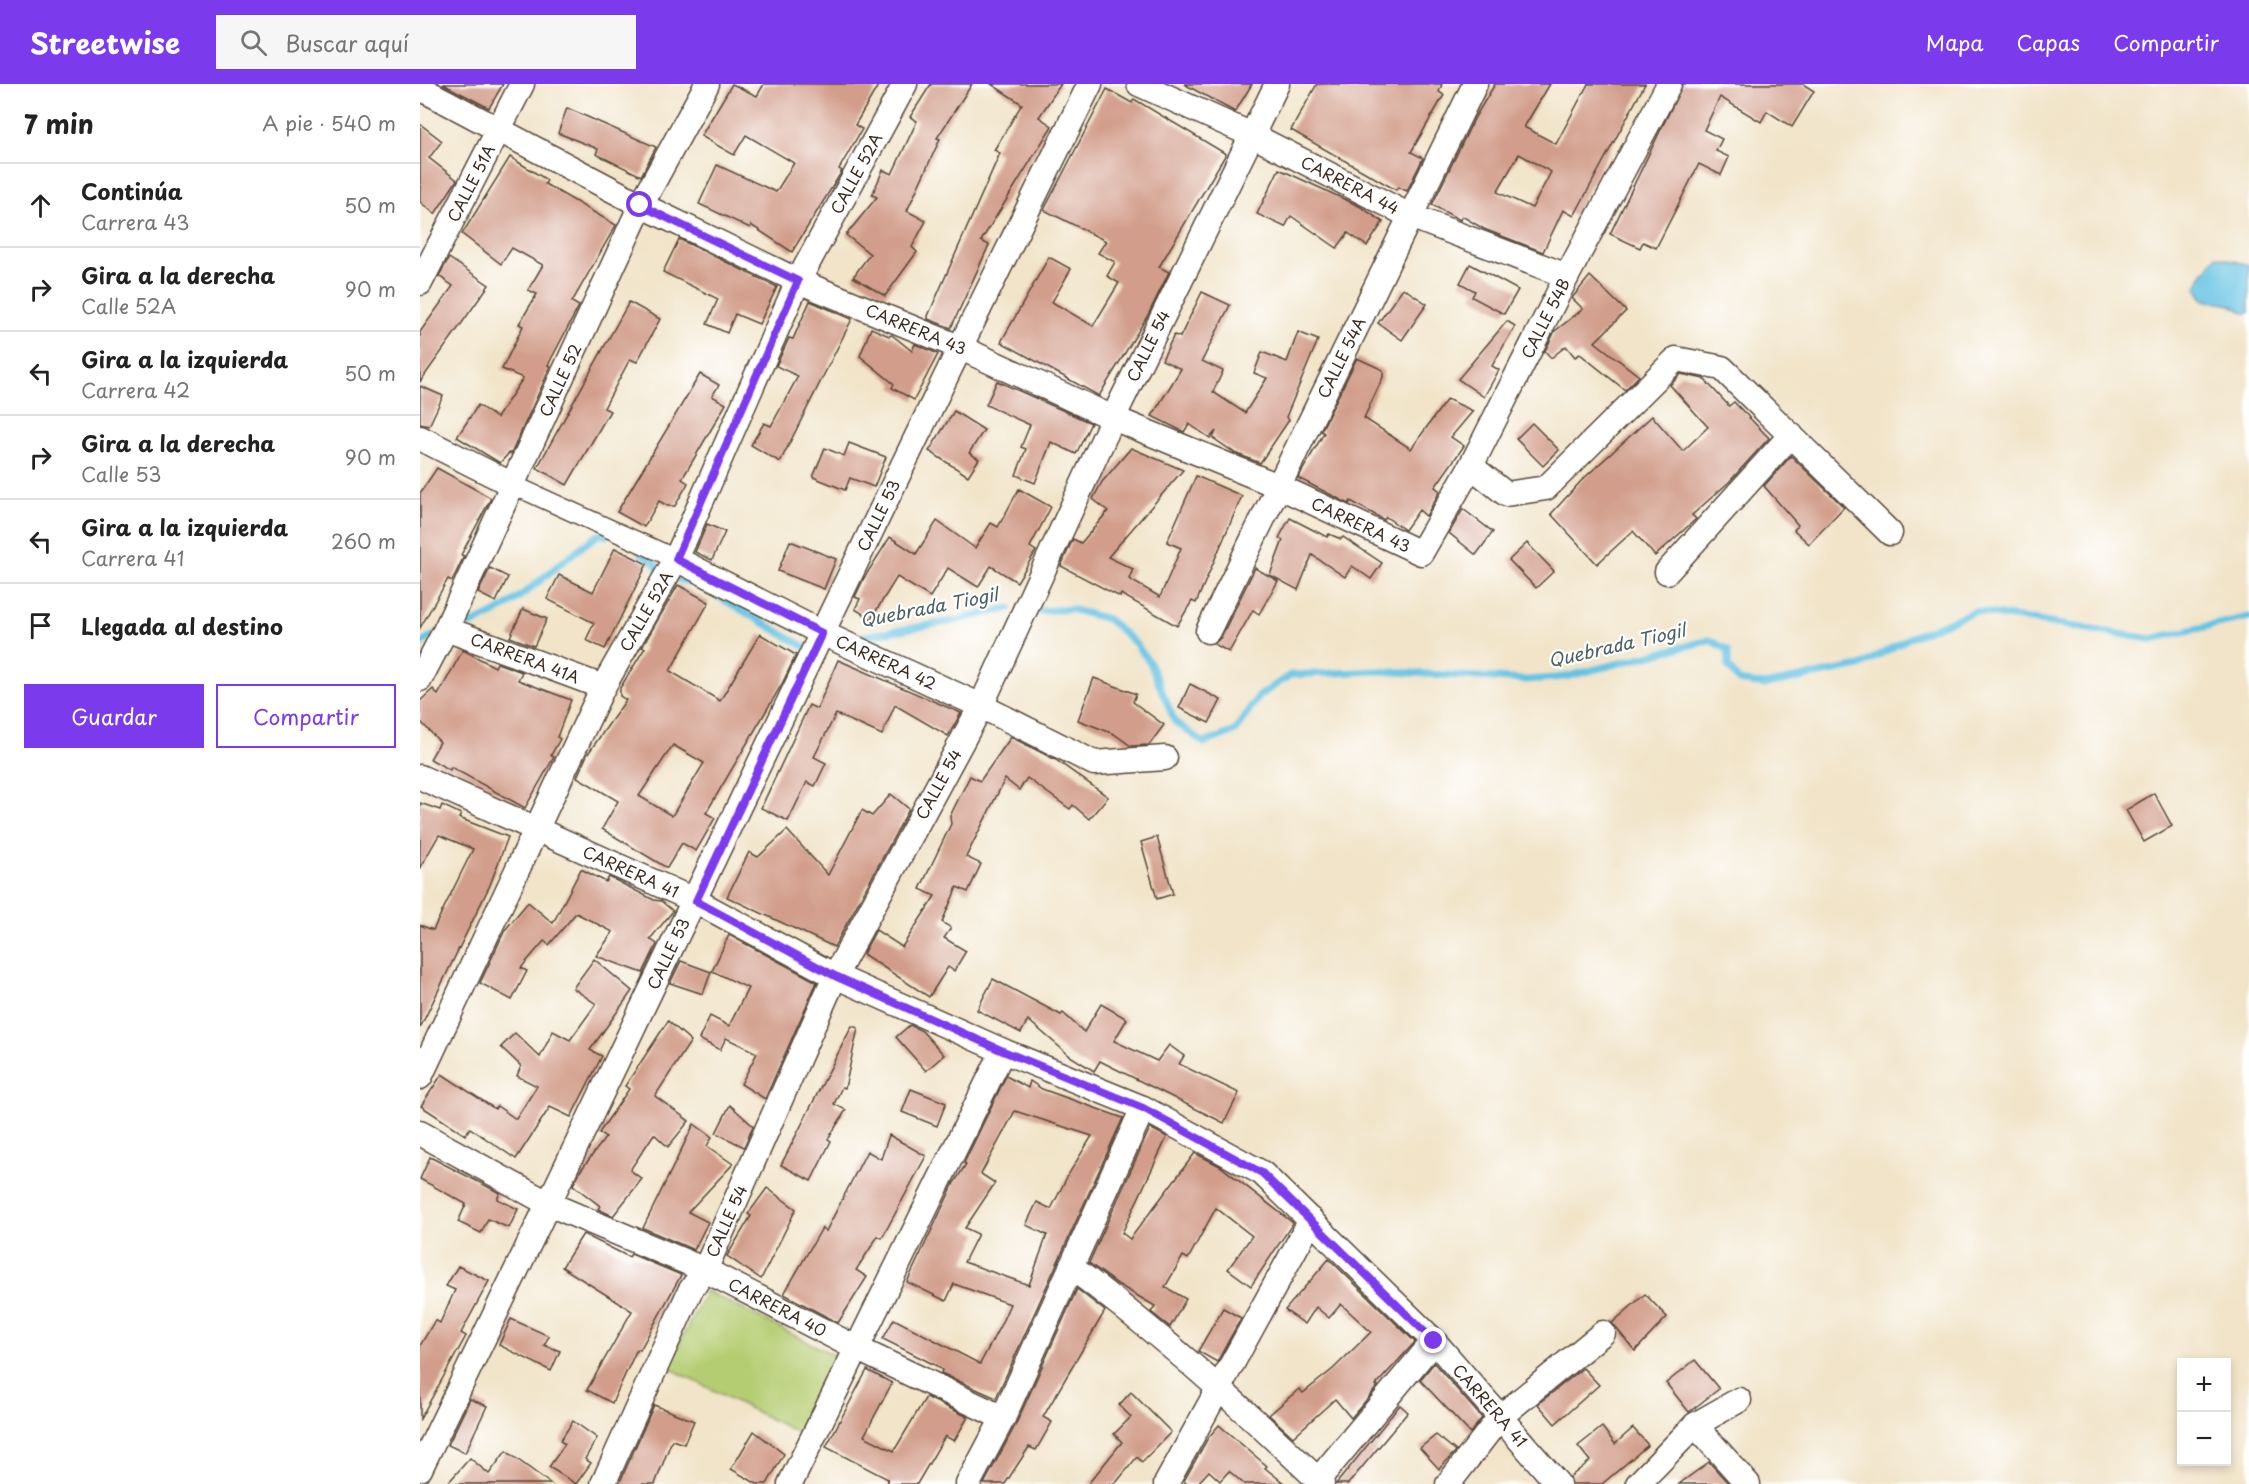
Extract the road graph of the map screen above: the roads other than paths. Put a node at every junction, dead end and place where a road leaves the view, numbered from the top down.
1 (522, 84) edge
2 (706, 84) edge
3 (905, 84) edge
4 (1089, 84) edge
5 (1139, 84) edge
6 (1277, 84) edge
7 (1475, 84) edge
8 (1669, 84) edge
9 (420, 88) edge
10 (500, 131) junction
11 (1252, 135) junction
12 (640, 205) junction
13 (1410, 216) junction
14 (1566, 276) junction
15 (798, 281) junction
16 (420, 283) edge
17 (959, 347) junction
18 (1113, 418) junction
19 (1791, 435) junction
20 (420, 438) edge
21 (1471, 466) junction
22 (511, 484) junction
23 (1278, 486) junction
24 (1890, 533) dead end
25 (1421, 553) joint
26 (676, 559) junction
27 (1667, 572) dead end
28 (446, 629) junction
29 (1208, 631) dead end
30 (822, 633) junction
31 (420, 678) edge
32 (603, 687) junction
33 (981, 706) junction
34 (1165, 758) dead end
35 (420, 777) edge
36 (536, 827) junction
37 (696, 901) junction
38 (835, 976) junction
39 (1003, 1051) junction
40 (420, 1077) edge
41 (1143, 1108) junction
42 (420, 1133) edge
43 (549, 1204) junction
44 (1311, 1220) junction
45 (1071, 1267) junction
46 (705, 1270) junction
47 (1603, 1333) dead end
48 (1434, 1341) junction
49 (858, 1349) junction
50 (1220, 1388) junction
51 (1738, 1400) dead end
52 (1500, 1417) junction
53 (1004, 1418) junction
54 (1695, 1425) junction
55 (420, 1469) edge
56 (1320, 1482) edge
57 (603, 1484) edge
58 (790, 1484) edge
59 (968, 1484) edge
60 (1167, 1484) edge
61 (1448, 1484) edge
62 (1558, 1484) edge
63 (1638, 1484) edge
64 (1748, 1484) edge

1 - 10 street, CALLE 51A
2 - 12 street, CALLE 52
3 - 15 street, CALLE 52A
4 - 17 street, CALLE 53
5 - 11 street, CARRERA 44
6 - 11 street, CALLE 54
7 - 13 street, CALLE 54A
8 - 14 street, CALLE 54B
9 - 10 street, CARRERA 43
10 - 12 street, CARRERA 43
10 - 16 street, CALLE 51A
11 - 13 street, CARRERA 44
11 - 18 street, CALLE 54
12 - 15 street, CARRERA 43
12 - 22 street, CALLE 52
13 - 14 street, CARRERA 44
13 - 23 street, CALLE 54A
14 - 21 street, CALLE 54B
15 - 17 street, CARRERA 43
15 - 26 street, CALLE 52A
17 - 18 street, CARRERA 43
17 - 30 street, CALLE 53
18 - 23 street, CARRERA 43
18 - 33 street, CALLE 54
19 - 21 street
19 - 24 street
19 - 27 street
20 - 22 street, CARRERA 42
21 - 25 street, CALLE 54B
22 - 26 street, CARRERA 42
22 - 28 street, CALLE 52
23 - 25 street, CARRERA 43
23 - 29 street, CALLE 54A
26 - 30 street, CARRERA 42
26 - 32 street, CALLE 52A
28 - 31 street, CALLE 52
28 - 32 street, CARRERA 41A
30 - 33 street, CARRERA 42
30 - 37 street, CALLE 53
32 - 36 street, CALLE 52A
33 - 34 street, CARRERA 42
33 - 38 street, CALLE 54
35 - 36 street, CARRERA 41
36 - 37 street, CARRERA 41
36 - 40 street, CALLE 52A
37 - 38 street, CARRERA 41
37 - 43 street, CALLE 53
38 - 39 street, CARRERA 41
38 - 46 street, CALLE 54
39 - 41 street, CARRERA 41
39 - 49 street
41 - 44 street, CARRERA 41
41 - 45 street
42 - 43 street, CARRERA 40
43 - 46 street, CARRERA 40
43 - 55 street, CALLE 53
44 - 48 street, CARRERA 41
44 - 50 street
45 - 50 street
45 - 53 street
46 - 49 street, CARRERA 40
46 - 57 street, CALLE 54
47 - 52 street
48 - 52 street, CARRERA 41
48 - 56 street
49 - 53 street, CARRERA 40
49 - 58 street
50 - 56 street
50 - 60 street
51 - 54 street
52 - 61 street
52 - 62 street, CARRERA 41
53 - 59 street
54 - 63 street
54 - 64 street

